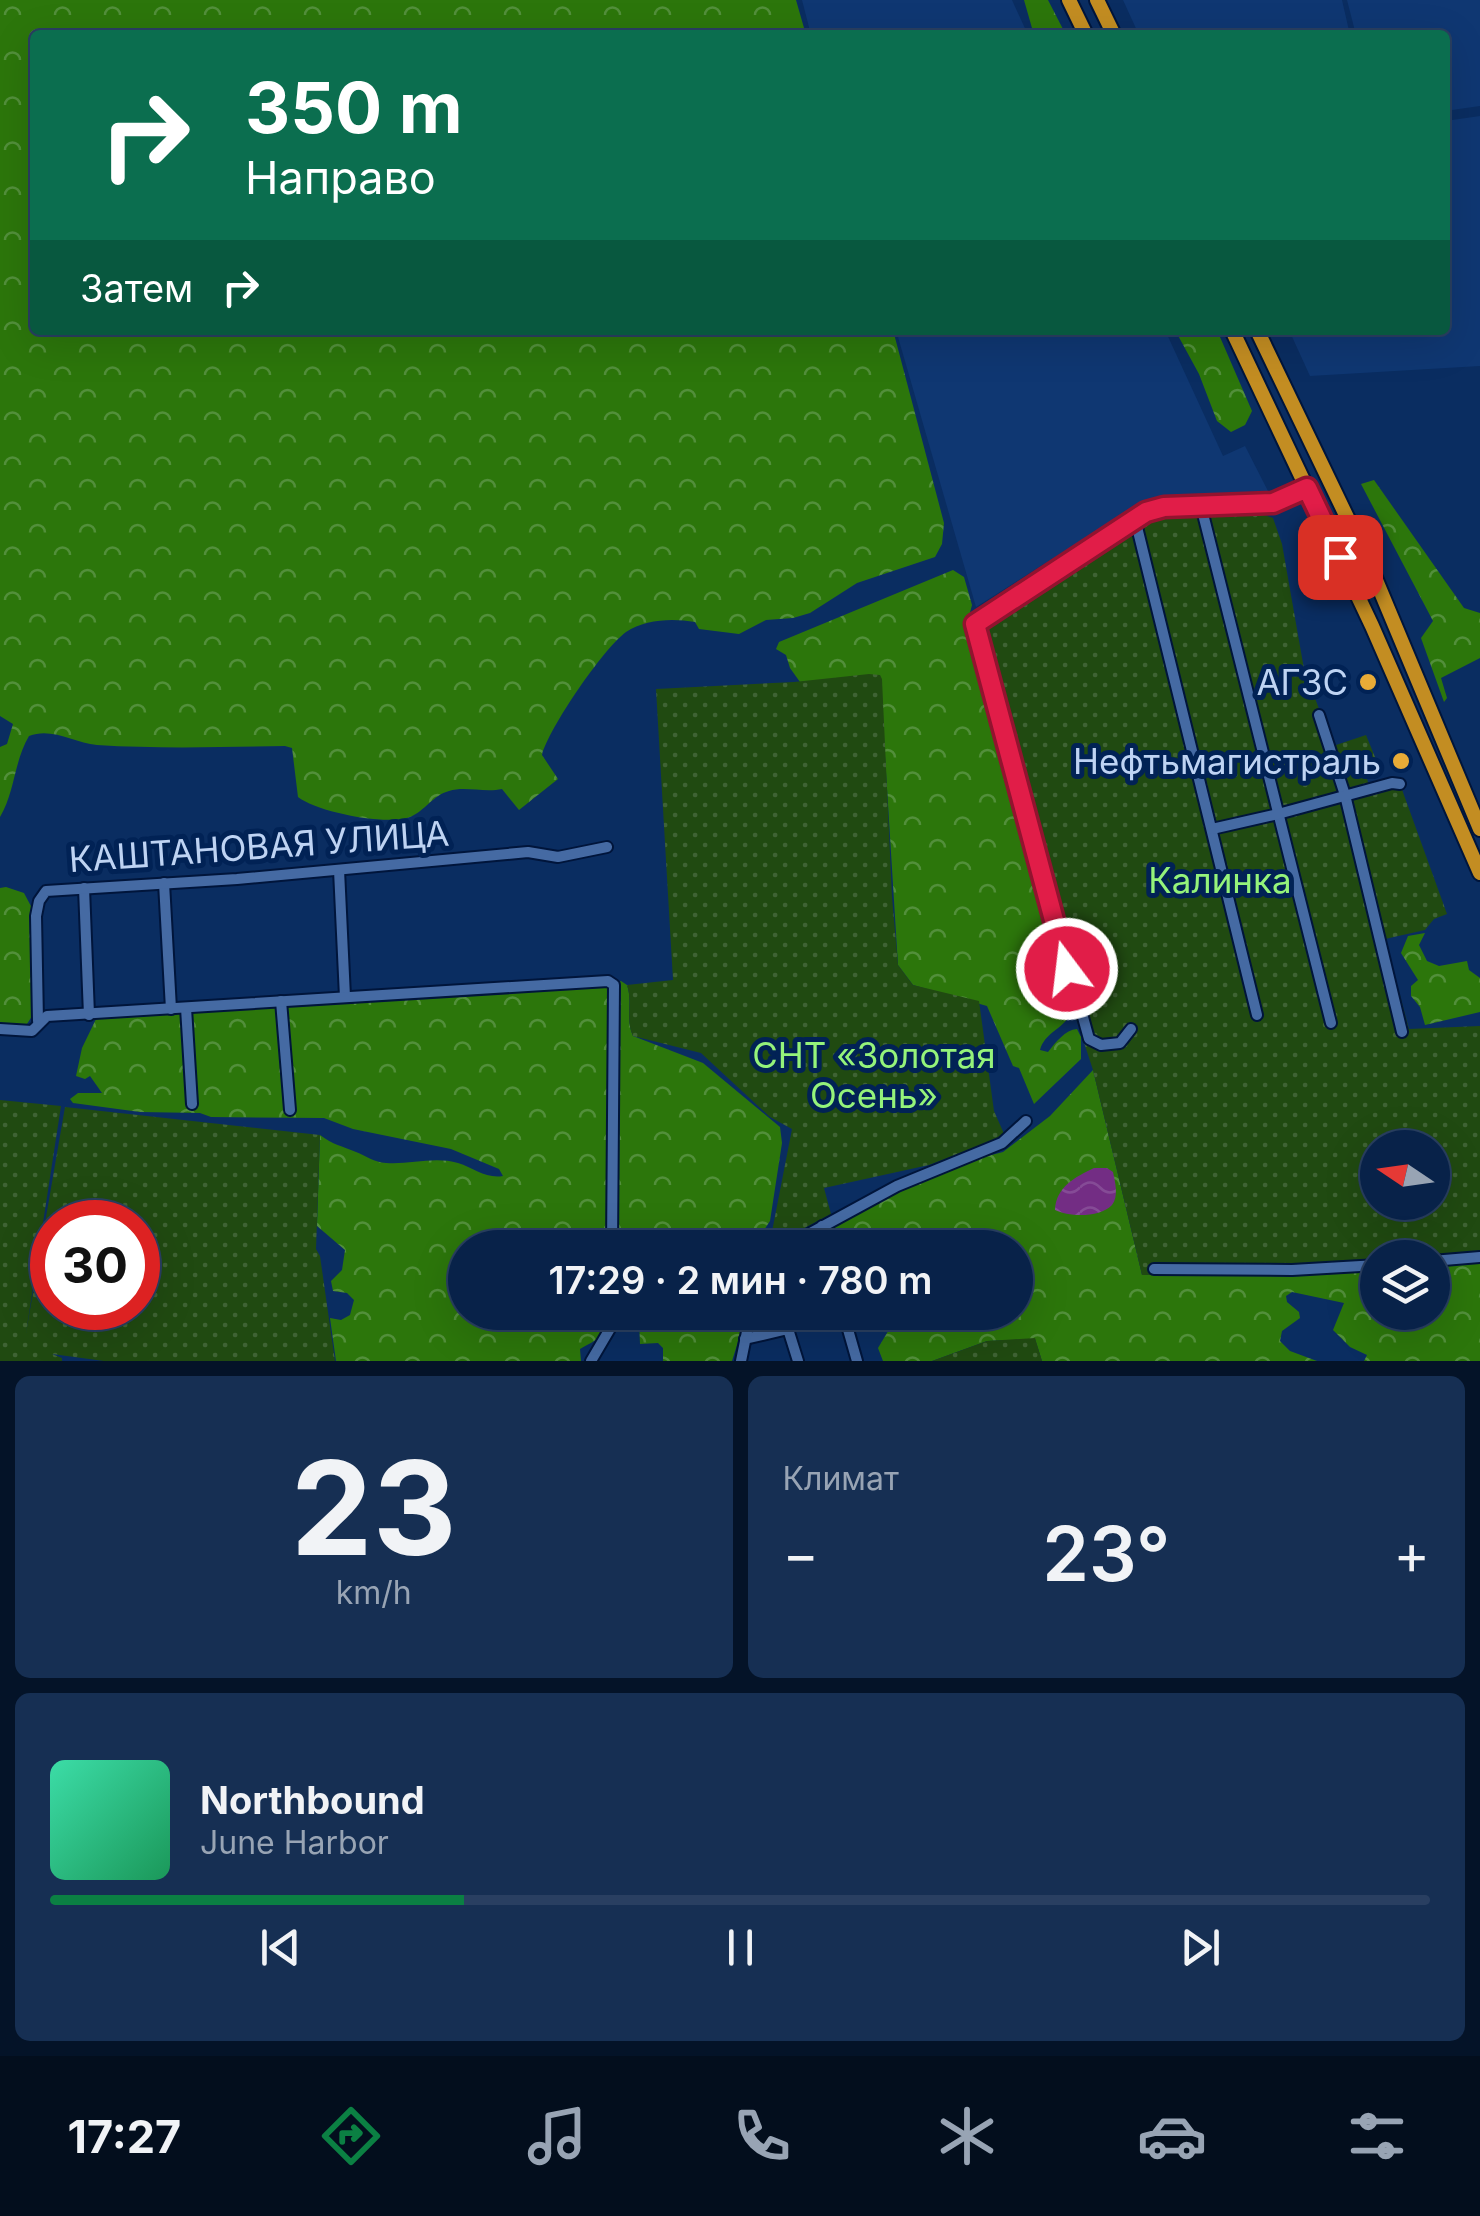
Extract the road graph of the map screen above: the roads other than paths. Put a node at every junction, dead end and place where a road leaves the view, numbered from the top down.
1 (1069, 0) edge
2 (1097, 0) edge
3 (1084, 30) edge
4 (1112, 30) edge
5 (1234, 335) edge
6 (1259, 335) edge
7 (1307, 488) junction
8 (1201, 506) junction
9 (1134, 519) junction
10 (1319, 715) dead end
11 (1400, 784) dead end
12 (1345, 795) junction
13 (1278, 814) junction
14 (1212, 828) junction
15 (1480, 829) edge
16 (607, 847) dead end
17 (339, 870) junction
18 (1480, 874) edge
19 (164, 883) junction
20 (84, 888) junction
21 (345, 997) junction
22 (280, 1001) junction
23 (186, 1008) junction
24 (171, 1009) junction
25 (88, 1015) junction
26 (1257, 1015) dead end
27 (38, 1021) junction
28 (1331, 1023) dead end
29 (0, 1029) edge
30 (1131, 1029) dead end
31 (1402, 1032) dead end
32 (192, 1104) dead end
33 (290, 1110) dead end
34 (1026, 1121) dead end
35 (822, 1226) junction
36 (612, 1230) edge
37 (815, 1230) edge
38 (823, 1230) edge
39 (1480, 1257) edge
40 (1450, 1260) edge
41 (1360, 1266) edge
42 (1154, 1269) dead end
43 (609, 1330) edge
44 (748, 1330) edge
45 (848, 1330) edge
46 (746, 1338) junction
47 (592, 1361) edge
48 (741, 1361) edge
49 (798, 1361) edge
50 (857, 1361) edge

1 - 3 highway
2 - 4 highway
5 - 7 highway
6 - 15 highway
7 - 8 street
7 - 18 highway
8 - 9 street
8 - 13 street
9 - 14 street
9 - 30 street
10 - 12 street
11 - 12 street
12 - 13 street
12 - 31 street
13 - 14 street
13 - 28 street
14 - 26 street
16 - 17 street, КАШТАНОВАЯ УЛИЦА
17 - 19 street, КАШТАНОВАЯ УЛИЦА
17 - 21 street
19 - 20 street, КАШТАНОВАЯ УЛИЦА
19 - 24 street
20 - 25 street
20 - 27 street, КАШТАНОВАЯ УЛИЦА
21 - 22 street
21 - 36 street
22 - 23 street
22 - 33 street
23 - 24 street
23 - 32 street
24 - 25 street
25 - 27 street
27 - 29 street
34 - 35 street
35 - 37 street
35 - 38 street
39 - 40 street
41 - 42 street
43 - 47 street
44 - 46 street
45 - 50 street
46 - 48 street
46 - 49 street

